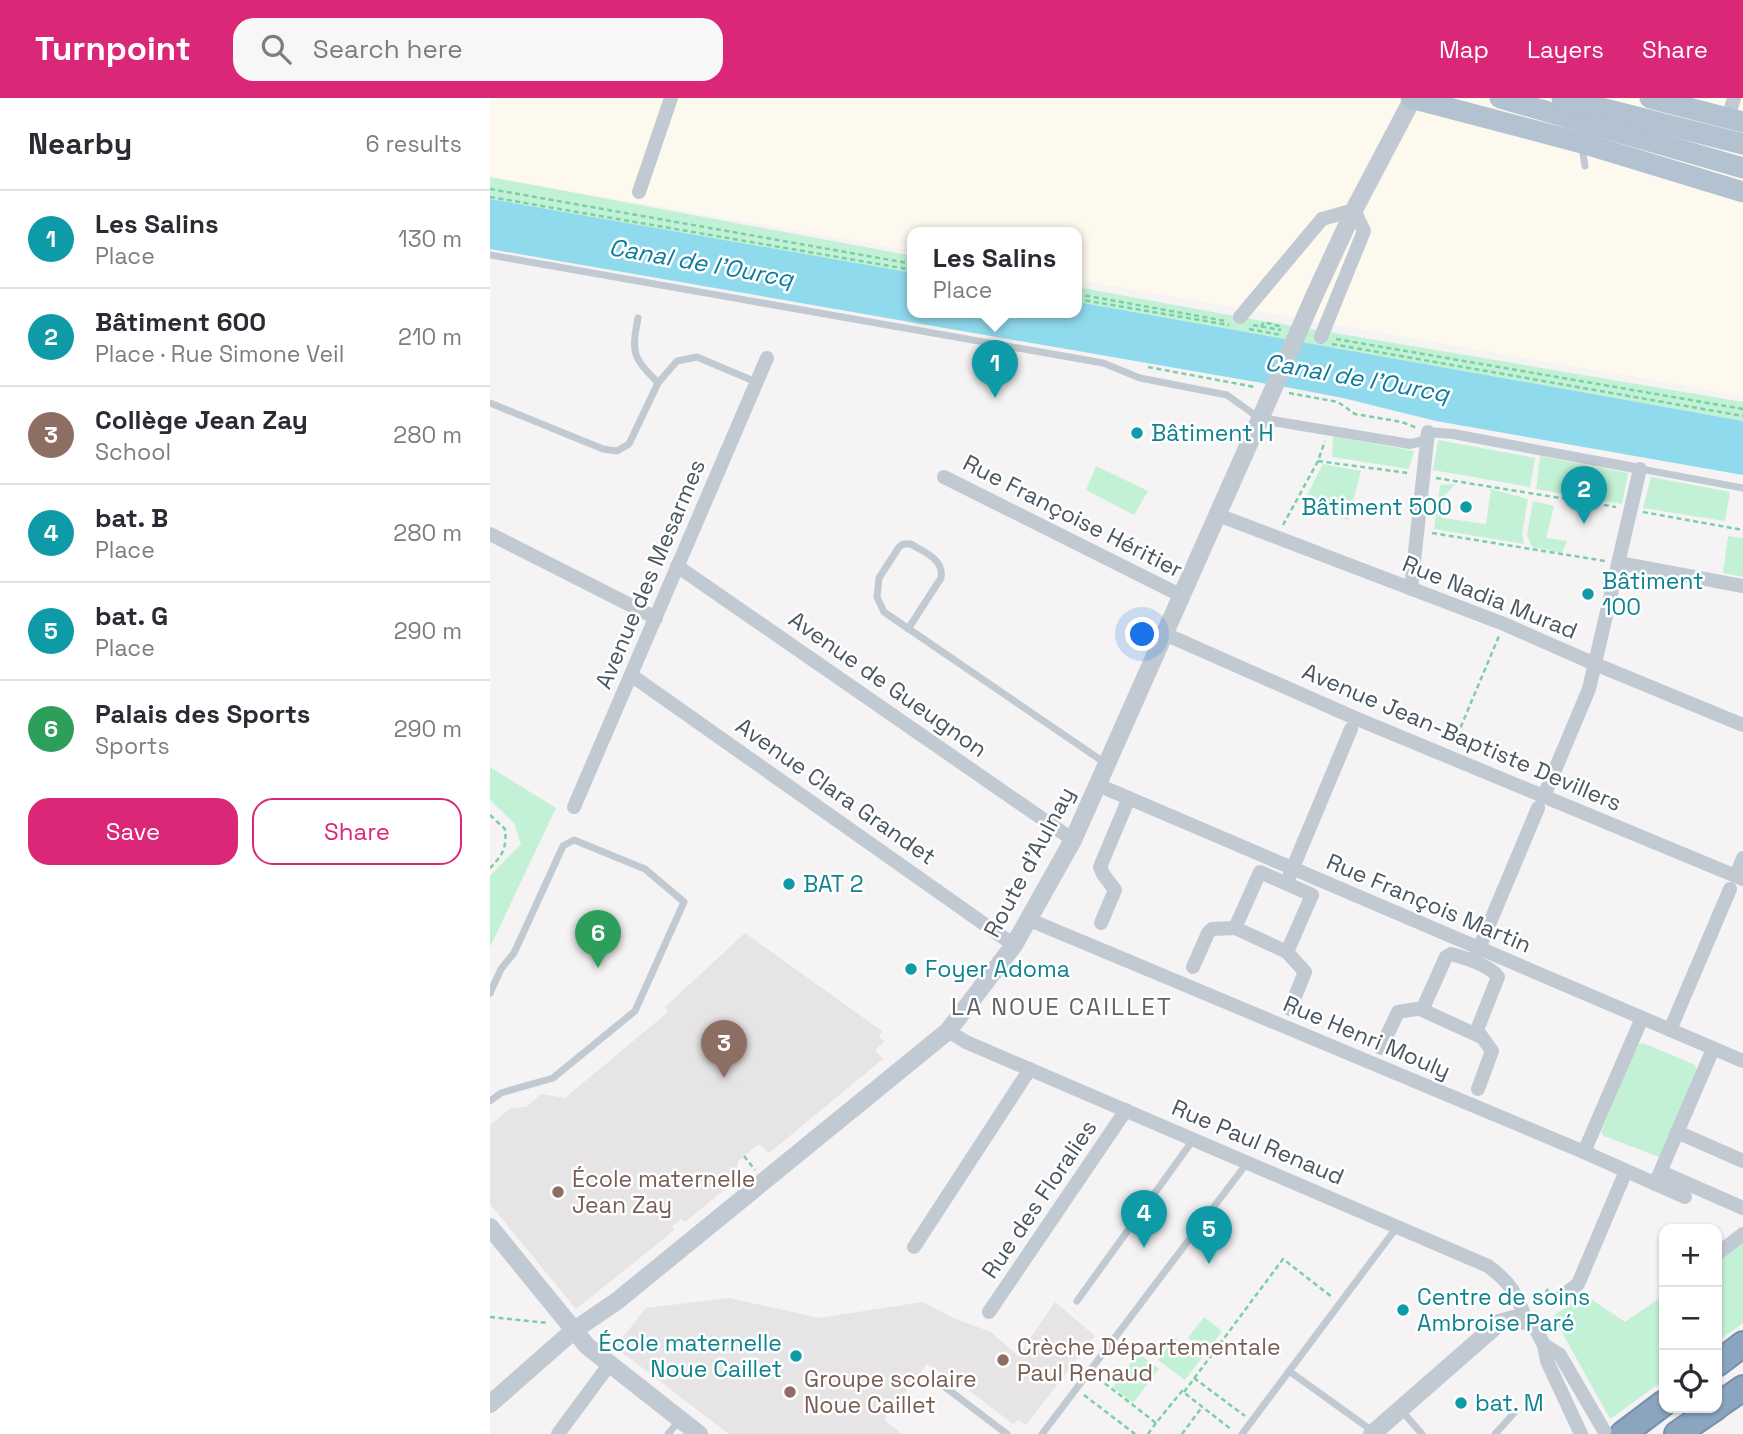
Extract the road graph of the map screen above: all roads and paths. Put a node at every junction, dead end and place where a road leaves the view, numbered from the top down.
1 (671, 98) edge
2 (1413, 98) edge
3 (1500, 98) edge
4 (1562, 98) edge
5 (1664, 100) edge
6 (1735, 113) edge
7 (1581, 143) junction
8 (1743, 144) edge
9 (1585, 166) dead end
10 (1743, 168) edge
11 (490, 189) edge
12 (639, 192) dead end
13 (1743, 192) edge
14 (490, 197) edge
15 (1354, 209) junction
16 (490, 255) edge
17 (907, 263) edge
18 (907, 269) edge
19 (1082, 297) edge
20 (1082, 297) edge
21 (638, 318) dead end
22 (1239, 323) junction
23 (1323, 340) junction
24 (767, 359) dead end
25 (659, 383) junction
26 (758, 383) junction
27 (490, 403) edge
28 (1743, 409) edge
29 (1743, 416) edge
30 (1260, 419) junction
31 (1328, 430) junction
32 (1428, 432) junction
33 (1318, 461) junction
34 (1640, 469) junction
35 (1423, 475) junction
36 (944, 477) dead end
37 (1743, 488) edge
38 (1631, 510) junction
39 (1218, 515) junction
40 (1417, 530) junction
41 (1743, 530) edge
42 (490, 534) edge
43 (1276, 538) junction
44 (1619, 563) junction
45 (677, 566) junction
46 (1743, 586) edge
47 (1411, 589) junction
48 (1182, 596) junction
49 (656, 618) junction
50 (1504, 624) junction
51 (908, 629) junction
52 (1165, 634) junction
53 (1595, 664) junction
54 (631, 675) junction
55 (1743, 725) edge
56 (1350, 730) dead end
57 (1449, 756) junction
58 (1107, 764) junction
59 (1098, 785) junction
60 (1129, 798) junction
61 (1541, 802) junction
62 (574, 807) dead end
63 (490, 815) edge
64 (1073, 840) junction
65 (1743, 858) edge
66 (490, 868) edge
67 (1292, 869) junction
68 (1736, 881) edge
69 (1286, 883) junction
70 (1030, 920) junction
71 (1101, 923) dead end
72 (1235, 928) junction
73 (1014, 945) junction
74 (1287, 952) junction
75 (1476, 956) junction
76 (1193, 967) dead end
77 (490, 993) edge
78 (1290, 1009) dead end
79 (1420, 1009) junction
80 (1642, 1018) junction
81 (1670, 1030) junction
82 (948, 1031) junction
83 (1479, 1036) junction
84 (1381, 1048) dead end
85 (1713, 1049) junction
86 (1743, 1061) edge
87 (1030, 1069) junction
88 (1478, 1089) dead end
89 (490, 1101) edge
90 (1126, 1110) junction
91 (1677, 1132) junction
92 (1194, 1139) junction
93 (1584, 1152) junction
94 (1743, 1161) edge
95 (1248, 1162) junction
96 (1626, 1171) junction
97 (1658, 1178) junction
98 (1685, 1197) dead end
99 (1743, 1208) edge
100 (1397, 1226) junction
101 (490, 1227) edge
102 (1743, 1234) edge
103 (914, 1247) dead end
104 (1722, 1250) edge
105 (1562, 1296) joint
106 (1076, 1301) dead end
107 (1340, 1303) junction
108 (989, 1312) dead end
109 (562, 1316) junction
110 (490, 1317) edge
111 (1526, 1321) junction
112 (573, 1331) junction
113 (1743, 1344) edge
114 (1544, 1345) junction
115 (1722, 1360) edge
116 (609, 1365) junction
117 (1090, 1371) junction
118 (1289, 1371) junction
119 (1194, 1378) junction
120 (937, 1381) dead end
121 (1743, 1388) edge
122 (1076, 1389) junction
123 (1184, 1392) junction
124 (1722, 1403) edge
125 (490, 1404) edge
126 (1202, 1407) junction
127 (1659, 1407) edge
128 (1401, 1409) junction
129 (1514, 1413) dead end
130 (1707, 1413) edge
131 (680, 1419) junction
132 (1252, 1421) junction
133 (1156, 1423) junction
134 (1045, 1431) edge
135 (1373, 1433) edge
136 (558, 1434) edge
137 (668, 1434) edge
138 (699, 1434) edge
139 (1007, 1434) edge
140 (1056, 1434) edge
141 (1135, 1434) edge
142 (1148, 1434) edge
143 (1182, 1434) edge
144 (1240, 1434) edge
145 (1422, 1434) edge
146 (1495, 1434) edge
147 (1581, 1434) edge
148 (1606, 1434) edge
149 (1623, 1434) edge
150 (1677, 1434) edge

1 - 12 street
2 - 7 main road
2 - 15 street
3 - 10 main road
4 - 8 main road
5 - 6 main road
7 - 9 lane
7 - 13 main road
11 - 17 path
14 - 18 path
15 - 22 street
15 - 23 street
15 - 30 street, Route d'Aulnay, bridge
16 - 30 lane
19 - 22 path
20 - 22 path
21 - 25 lane
22 - 22 path
23 - 28 path
23 - 29 path
24 - 26 street, Avenue des Mesarmes
25 - 26 lane
25 - 27 lane
26 - 45 street, Avenue des Mesarmes
30 - 31 street
30 - 39 street, Route d'Aulnay
31 - 32 street
31 - 33 path
32 - 34 street
32 - 35 street
33 - 35 path
33 - 43 path
34 - 37 lane
34 - 38 street
35 - 38 path
35 - 40 street
36 - 48 street, Rue Françoise Héritier
38 - 41 path
38 - 44 street
39 - 43 street, Rue Nadia Murad
39 - 48 street, Route d'Aulnay
40 - 44 path
40 - 47 street
42 - 49 street
43 - 47 street, Rue Nadia Murad
44 - 46 street
44 - 53 street
45 - 49 street, Avenue des Mesarmes
45 - 64 street, Avenue de Gueugnon
47 - 50 street, Rue Nadia Murad
48 - 52 street, Route d'Aulnay
49 - 54 street, Avenue des Mesarmes
50 - 53 street, Rue Nadia Murad
50 - 57 path
51 - 51 lane
51 - 58 lane
52 - 57 street, Avenue Jean-Baptiste Devillers
52 - 58 street, Route d'Aulnay
53 - 55 street, Rue Nadia Murad
53 - 61 street
54 - 62 street, Avenue des Mesarmes
54 - 73 street, Avenue Clara Grandet
56 - 67 street
57 - 61 street, Avenue Jean-Baptiste Devillers
58 - 59 street, Route d'Aulnay
59 - 60 street, Rue François Martin
59 - 64 street, Route d'Aulnay
60 - 67 street, Rue François Martin
60 - 71 street
61 - 68 street, Avenue Jean-Baptiste Devillers
61 - 75 street
63 - 66 path
64 - 70 street, Route d'Aulnay
65 - 68 street
67 - 69 street
67 - 75 street, Rue François Martin
68 - 81 street
69 - 72 street
69 - 74 street
70 - 73 street, Route d'Aulnay
70 - 93 street, Rue Henri Mouly
72 - 74 street
72 - 76 street
73 - 82 street, Route d'Aulnay
74 - 78 street
75 - 79 street
75 - 80 street, Rue François Martin
75 - 83 street
77 - 89 lane
79 - 83 street
79 - 84 street
80 - 81 street, Rue François Martin
80 - 93 street
81 - 85 street, Rue François Martin
82 - 87 street, Rue Paul Renaud
82 - 112 street, Route d'Aulnay
83 - 88 street
85 - 86 street, Rue François Martin
85 - 91 street
87 - 90 street, Rue Paul Renaud
87 - 103 street
90 - 92 street, Rue Paul Renaud
90 - 108 street, Rue des Floralies
91 - 94 street
91 - 97 street
92 - 95 street, Rue Paul Renaud
92 - 106 lane
93 - 96 street, Rue Henri Mouly
95 - 100 street, Rue Paul Renaud
95 - 117 lane
96 - 97 street, Rue Henri Mouly
96 - 105 street
97 - 98 street, Rue Henri Mouly
97 - 99 street
100 - 107 lane
100 - 111 street, Rue Paul Renaud
101 - 109 street
102 - 104 street
105 - 111 path
107 - 118 lane
107 - 119 path
109 - 110 path
109 - 112 street
111 - 114 street, Rue Paul Renaud
111 - 128 street
112 - 116 street
112 - 125 street, Route d'Aulnay
113 - 115 highway
114 - 147 street
114 - 148 street
116 - 131 street
116 - 136 street
117 - 122 lane
117 - 133 path
118 - 132 lane
118 - 135 lane
119 - 123 path
119 - 132 path
120 - 139 lane
121 - 124 highway
122 - 134 lane
122 - 141 path
123 - 126 path
123 - 133 path
126 - 143 path
126 - 144 path
127 - 149 highway
128 - 135 street
128 - 145 lane
129 - 146 lane
130 - 150 highway
131 - 137 lane
131 - 138 street
132 - 144 lane
133 - 142 path
134 - 140 lane

